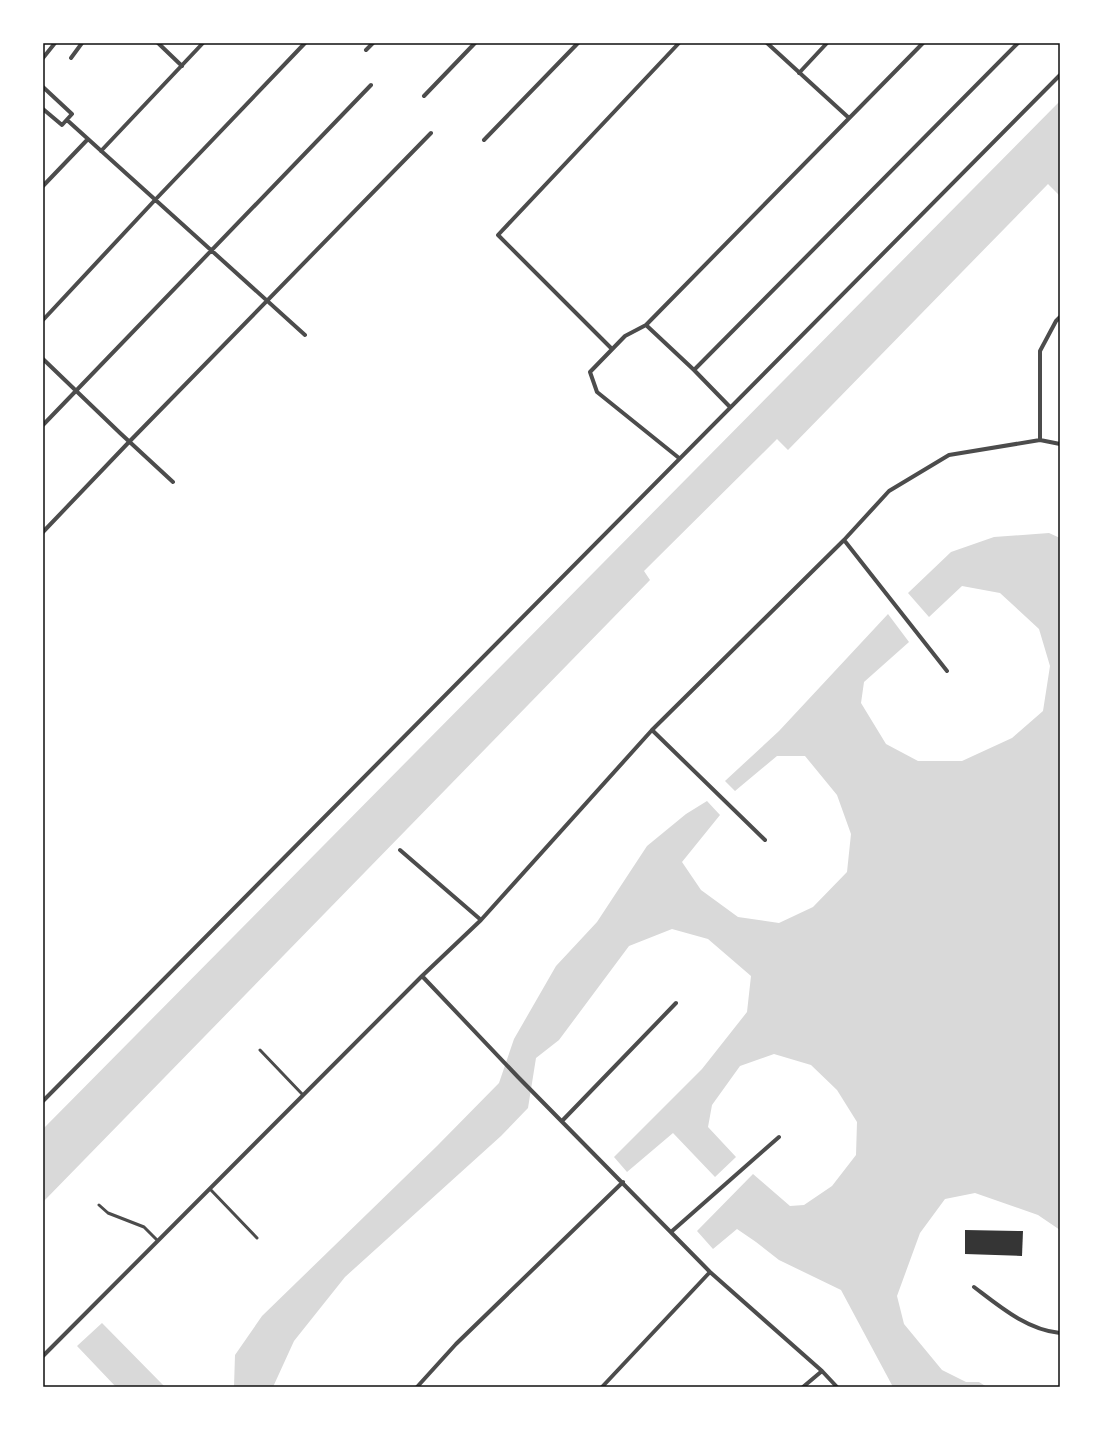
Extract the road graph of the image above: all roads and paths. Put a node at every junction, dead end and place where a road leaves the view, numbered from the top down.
1 (55, 43) edge
2 (82, 43) edge
3 (158, 43) edge
4 (203, 43) edge
5 (305, 43) edge
6 (373, 43) edge
7 (475, 43) edge
8 (578, 43) edge
9 (679, 43) edge
10 (767, 43) edge
11 (827, 43) edge
12 (923, 43) edge
13 (1018, 43) edge
14 (366, 50) dead end
15 (43, 58) edge
16 (71, 58) dead end
17 (182, 66) junction
18 (799, 73) junction
19 (1060, 75) edge
20 (371, 85) dead end
21 (43, 88) edge
22 (424, 96) dead end
23 (43, 109) edge
24 (849, 118) junction
25 (67, 120) junction
26 (431, 133) dead end
27 (88, 140) junction
28 (484, 140) dead end
29 (101, 151) junction
30 (43, 186) edge
31 (155, 200) junction
32 (211, 250) junction
33 (268, 301) junction
34 (1060, 317) edge
35 (43, 320) edge
36 (646, 325) junction
37 (305, 335) dead end
38 (612, 349) junction
39 (43, 359) edge
40 (694, 370) junction
41 (76, 391) junction
42 (730, 407) junction
43 (43, 425) edge
44 (1040, 440) junction
45 (129, 442) junction
46 (1060, 444) edge
47 (679, 458) junction
48 (173, 482) dead end
49 (43, 532) edge
50 (844, 540) junction
51 (947, 671) dead end
52 (652, 730) junction
53 (765, 840) dead end
54 (400, 850) dead end
55 (481, 920) junction
56 (422, 976) junction
57 (676, 1003) dead end
58 (260, 1050) dead end
59 (303, 1095) junction
60 (43, 1101) edge
61 (562, 1121) junction
62 (779, 1137) dead end
63 (623, 1182) junction
64 (210, 1189) junction
65 (99, 1205) dead end
66 (671, 1232) junction
67 (258, 1238) dead end
68 (157, 1240) junction
69 (710, 1272) junction
70 (974, 1287) dead end
71 (1060, 1333) edge
72 (43, 1356) edge
73 (822, 1371) junction
74 (417, 1387) edge
75 (602, 1387) edge
76 (803, 1387) edge
77 (837, 1387) edge

1 - 15 street
2 - 16 street
3 - 17 street
4 - 17 street
5 - 31 street
6 - 14 street
7 - 22 street
8 - 28 street
9 - 38 street
10 - 18 street
11 - 18 street
12 - 24 street
13 - 40 street
17 - 29 street
18 - 24 street
19 - 42 street
20 - 32 street
21 - 25 street
23 - 25 street
24 - 36 street
25 - 27 street
26 - 33 street
27 - 29 street
27 - 30 street
29 - 31 street
31 - 32 street
31 - 35 street
32 - 33 street
32 - 41 street
33 - 37 street
33 - 45 street
34 - 44 street
36 - 38 street
36 - 40 street
38 - 47 street
39 - 41 street
40 - 42 street
41 - 43 street
41 - 45 street
42 - 47 street
44 - 46 street
44 - 50 street
45 - 48 street
45 - 49 street
47 - 60 street
50 - 51 street
50 - 52 street
52 - 53 street
52 - 55 street
54 - 55 street
55 - 56 street
56 - 59 street
56 - 61 street
57 - 61 street
58 - 59 lane
59 - 64 street
61 - 63 street
62 - 66 street
63 - 66 street
63 - 74 street
64 - 67 lane
64 - 68 street
65 - 68 lane
66 - 69 street
68 - 72 street
69 - 73 street
69 - 75 street
70 - 71 street
73 - 76 street
73 - 77 street

